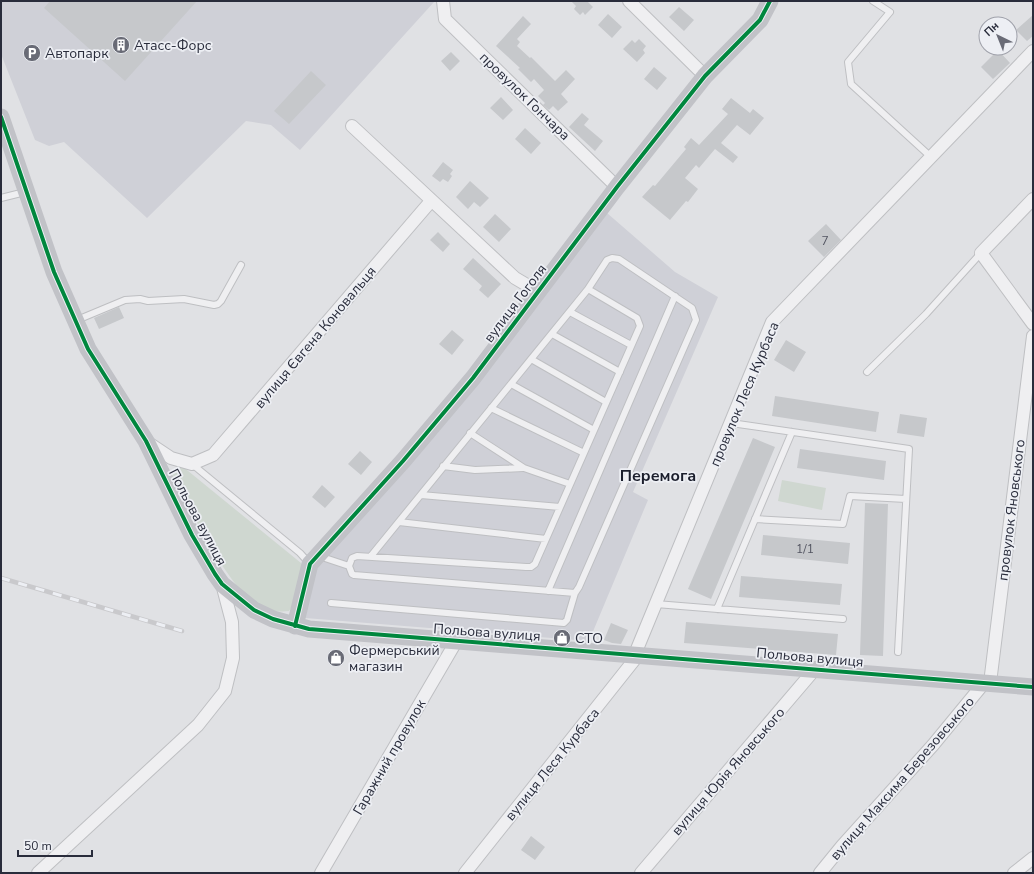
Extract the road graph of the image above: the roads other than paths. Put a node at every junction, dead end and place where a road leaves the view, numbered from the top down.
1 (443, 1) edge
2 (629, 1) edge
3 (770, 1) edge
4 (873, 1) edge
5 (1033, 51) edge
6 (705, 76) junction
7 (1, 117) edge
8 (352, 126) dead end
9 (930, 157) junction
10 (617, 186) junction
11 (27, 192) junction
12 (1, 198) edge
13 (1033, 199) edge
14 (431, 201) junction
15 (981, 253) junction
16 (240, 265) dead end
17 (588, 289) junction
18 (537, 291) junction
19 (675, 296) junction
20 (570, 312) junction
21 (76, 321) junction
22 (1033, 324) edge
23 (552, 334) junction
24 (1033, 336) edge
25 (631, 345) junction
26 (531, 359) junction
27 (620, 372) junction
28 (867, 372) dead end
29 (511, 384) junction
30 (606, 402) junction
31 (491, 408) junction
32 (731, 423) junction
33 (594, 430) junction
34 (792, 432) junction
35 (470, 433) junction
36 (146, 441) junction
37 (584, 453) junction
38 (192, 464) junction
39 (443, 466) junction
40 (524, 468) junction
41 (570, 484) junction
42 (421, 495) junction
43 (906, 499) junction
44 (560, 507) junction
45 (755, 519) junction
46 (398, 522) junction
47 (546, 539) junction
48 (371, 556) junction
49 (314, 560) junction
50 (349, 566) junction
51 (222, 584) junction
52 (548, 590) junction
53 (575, 593) junction
54 (331, 603) dead end
55 (656, 604) junction
56 (717, 609) junction
57 (843, 619) dead end
58 (295, 626) junction
59 (457, 640) junction
60 (898, 652) dead end
61 (637, 654) junction
62 (815, 669) junction
63 (987, 683) junction
64 (1033, 687) edge
65 (1033, 858) edge
66 (38, 873) edge
67 (321, 873) edge
68 (465, 873) edge
69 (641, 873) edge
70 (820, 873) edge
71 (1014, 873) edge

1 - 10 street, провулок Гончара
2 - 6 street
3 - 6 street, вулиця Гоголя
4 - 9 lane
5 - 9 street, провулок Леся Курбаса
6 - 10 street, вулиця Гоголя
7 - 11 street, Польова вулиця
8 - 14 street
9 - 32 street, провулок Леся Курбаса
10 - 18 street, вулиця Гоголя
11 - 12 lane
11 - 21 street, Польова вулиця
13 - 15 street
14 - 18 street
14 - 38 street, вулиця Євгена Коновальця
15 - 22 street
15 - 28 lane
16 - 21 lane
17 - 19 lane
17 - 20 lane
17 - 25 lane
18 - 49 street, вулиця Гоголя
19 - 52 lane
19 - 53 lane
20 - 23 lane
20 - 25 lane
21 - 36 street, Польова вулиця
23 - 26 lane
23 - 27 lane
24 - 63 street, провулок Яновського
25 - 27 lane
26 - 29 lane
26 - 30 lane
27 - 30 lane
29 - 31 lane
29 - 33 lane
30 - 33 lane
31 - 35 lane
31 - 37 lane
32 - 34 lane
32 - 55 street, провулок Леся Курбаса
33 - 37 lane
34 - 43 lane
34 - 45 lane
35 - 39 lane
35 - 40 lane
36 - 38 street
36 - 51 street, Польова вулиця
37 - 41 lane
38 - 49 lane
39 - 40 lane
39 - 42 lane
40 - 41 lane
41 - 44 lane
42 - 44 lane
42 - 46 lane
43 - 45 lane
43 - 60 lane
44 - 47 lane
45 - 56 lane
46 - 47 lane
46 - 48 lane
47 - 48 lane
48 - 50 lane
49 - 50 lane
49 - 58 street, вулиця Гоголя
50 - 52 lane
51 - 58 street, Польова вулиця
51 - 66 street
52 - 53 lane
53 - 54 lane
55 - 56 lane
55 - 61 street, провулок Леся Курбаса
56 - 57 lane
58 - 59 street, Польова вулиця
59 - 61 street, Польова вулиця
59 - 67 street, Гаражний провулок
61 - 62 street, Польова вулиця
61 - 68 street, вулиця Леся Курбаса
62 - 63 street, Польова вулиця
62 - 69 street, вулиця Юрія Яновського
63 - 64 street, Польова вулиця
63 - 70 street, вулиця Максима Березовського
65 - 71 street

